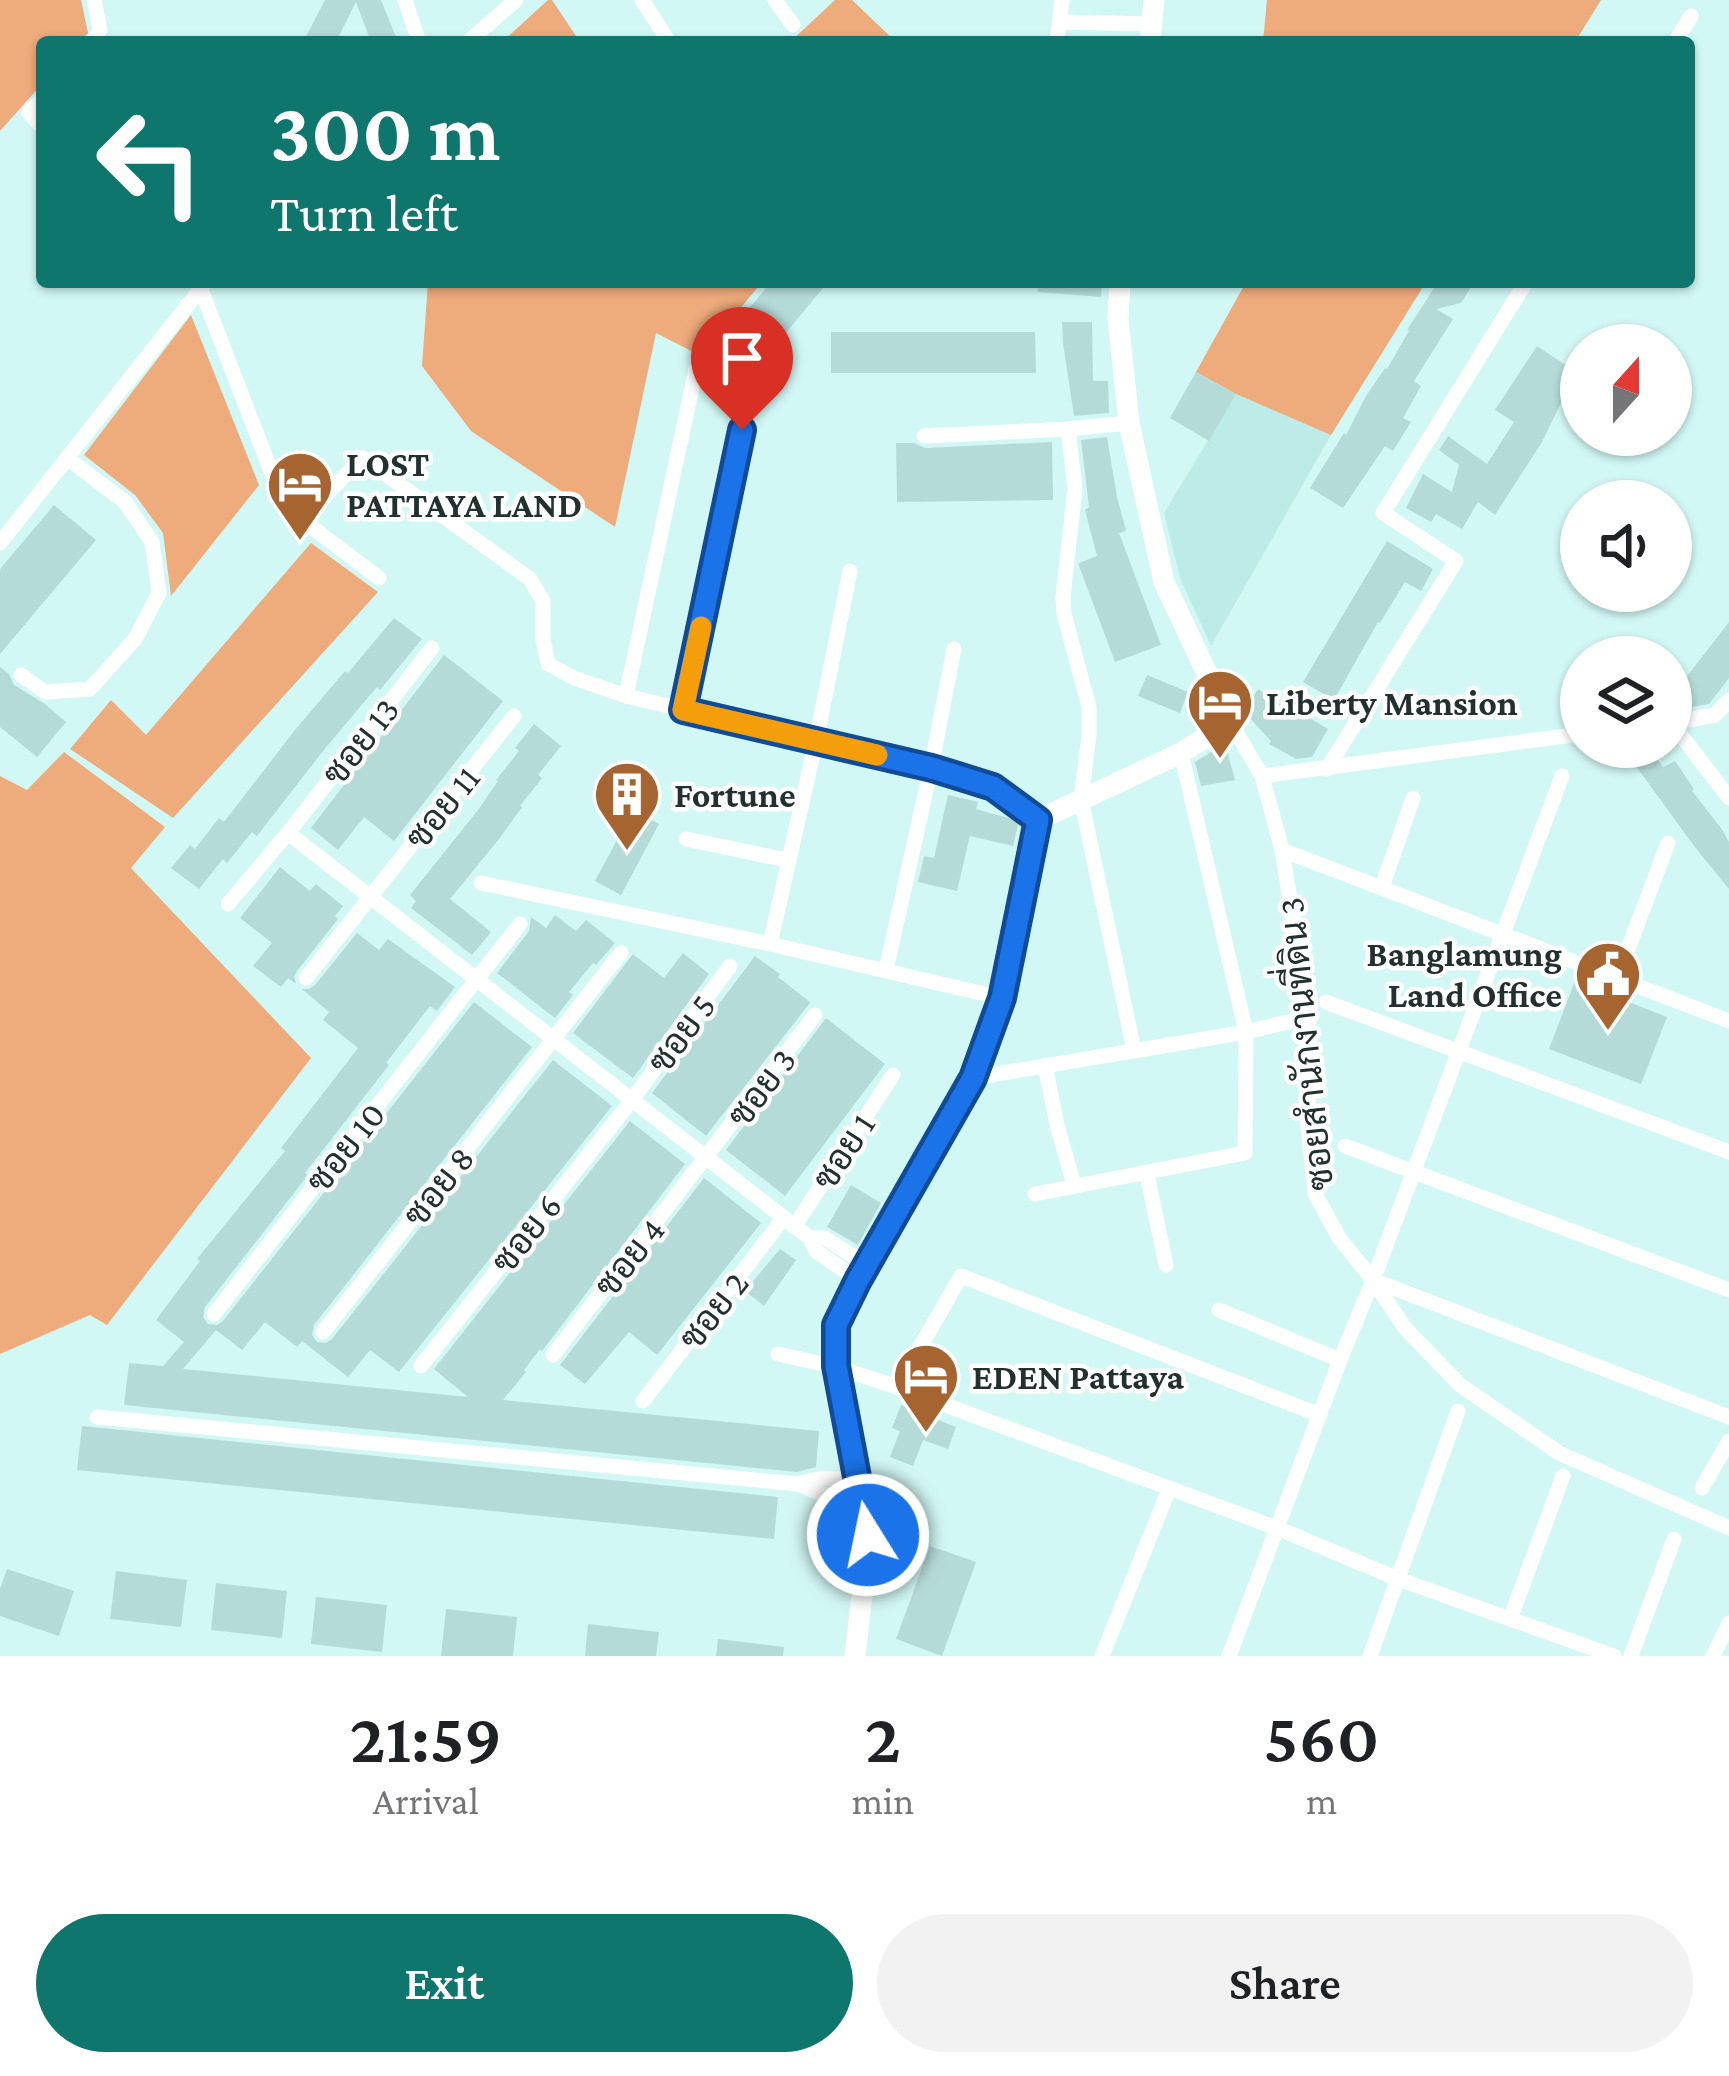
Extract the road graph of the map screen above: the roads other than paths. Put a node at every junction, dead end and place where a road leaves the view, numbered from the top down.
1 (94, 0) edge
2 (405, 0) edge
3 (516, 0) edge
4 (642, 0) edge
5 (775, 0) edge
6 (1062, 0) edge
7 (1154, 0) edge
8 (1691, 16) dead end
9 (1060, 22) junction
10 (793, 25) dead end
11 (1151, 33) edge
12 (96, 36) edge
13 (417, 36) edge
14 (475, 36) edge
15 (665, 36) edge
16 (1058, 36) edge
17 (1679, 36) edge
18 (197, 288) edge
19 (202, 288) edge
20 (1120, 288) edge
21 (1522, 288) edge
22 (696, 369) dead end
23 (748, 389) dead end
24 (1129, 423) junction
25 (1068, 429) junction
26 (924, 436) dead end
27 (67, 458) junction
28 (301, 519) junction
29 (0, 543) edge
30 (850, 572) dead end
31 (379, 578) dead end
32 (432, 649) dead end
33 (954, 650) dead end
34 (22, 676) dead end
35 (626, 696) junction
36 (1729, 700) edge
37 (683, 710) junction
38 (514, 716) dead end
39 (1692, 719) edge
40 (1230, 722) junction
41 (1560, 737) edge
42 (816, 741) junction
43 (1692, 750) edge
44 (1180, 753) junction
45 (932, 768) junction
46 (1327, 769) junction
47 (1262, 776) junction
48 (1562, 776) dead end
49 (1413, 798) dead end
50 (1729, 798) edge
51 (1081, 799) junction
52 (1038, 820) junction
53 (288, 833) junction
54 (686, 839) dead end
55 (1667, 843) dead end
56 (1282, 850) junction
57 (788, 860) junction
58 (481, 883) dead end
59 (1382, 887) junction
60 (370, 897) junction
61 (227, 904) dead end
62 (520, 924) dead end
63 (1501, 934) junction
64 (770, 944) junction
65 (621, 953) dead end
66 (730, 966) dead end
67 (886, 970) junction
68 (306, 978) dead end
69 (1617, 978) junction
70 (477, 980) junction
71 (1002, 998) junction
72 (1326, 1002) dead end
73 (815, 1015) dead end
74 (1309, 1017) junction
75 (1729, 1021) edge
76 (1246, 1032) junction
77 (554, 1040) junction
78 (1134, 1050) junction
79 (1459, 1052) junction
80 (1045, 1065) junction
81 (893, 1076) dead end
82 (973, 1078) junction
83 (632, 1101) junction
84 (1345, 1147) dead end
85 (1729, 1152) edge
86 (706, 1159) junction
87 (1414, 1171) junction
88 (1147, 1174) junction
89 (1074, 1185) junction
90 (1035, 1194) dead end
91 (788, 1223) junction
92 (1166, 1265) dead end
93 (862, 1273) junction
94 (1373, 1280) junction
95 (1729, 1290) edge
96 (1219, 1310) dead end
97 (214, 1314) dead end
98 (323, 1332) dead end
99 (778, 1354) dead end
100 (553, 1355) dead end
101 (1340, 1360) junction
102 (421, 1366) dead end
103 (836, 1366) junction
104 (897, 1388) junction
105 (643, 1401) dead end
106 (1458, 1411) dead end
107 (1320, 1414) junction
108 (98, 1417) dead end
109 (1729, 1418) edge
110 (1729, 1441) edge
111 (1563, 1476) dead end
112 (860, 1488) junction
113 (1702, 1488) dead end
114 (1168, 1489) junction
115 (1277, 1528) junction
116 (1729, 1528) edge
117 (1674, 1539) dead end
118 (1398, 1580) junction
119 (1510, 1619) junction
120 (1729, 1623) edge
121 (855, 1656) edge
122 (1102, 1656) edge
123 (1229, 1656) edge
124 (1370, 1656) edge
125 (1614, 1656) edge
126 (1631, 1656) edge
127 (1713, 1656) edge

1 - 12 street
2 - 13 street
3 - 14 street
4 - 15 street
5 - 10 street
6 - 9 street
7 - 11 street
8 - 17 street
9 - 11 street
9 - 16 street
18 - 27 street
19 - 28 street
20 - 24 street
21 - 46 street
22 - 35 street
23 - 37 street
24 - 25 street
24 - 40 street
25 - 26 street
25 - 51 street
27 - 29 street
27 - 34 street
28 - 31 street
28 - 35 street
30 - 42 street
32 - 53 street, ซอย 13
33 - 45 street
35 - 37 street
36 - 39 street
37 - 42 street
38 - 60 street, ซอย 11
40 - 44 street
40 - 47 street, ซอยสำนักงานที่ดิน 3
41 - 46 street
42 - 45 street
42 - 57 street
43 - 50 street
44 - 51 street
44 - 76 street
45 - 52 street
45 - 67 street
46 - 47 street
47 - 56 street, ซอยสำนักงานที่ดิน 3
48 - 63 street
49 - 59 street
51 - 52 street
51 - 78 street
52 - 71 street
53 - 60 street
53 - 61 street, ซอย 13
54 - 57 street
55 - 69 street
56 - 59 street
56 - 74 street, ซอยสำนักงานที่ดิน 3
57 - 64 street
58 - 64 street
59 - 63 street
60 - 68 street, ซอย 11
60 - 70 street
62 - 70 street, ซอย 10
63 - 69 street
63 - 79 street
64 - 67 street
65 - 77 street, ซอย 8
66 - 83 street, ซอย 5
67 - 71 street
69 - 75 street
70 - 77 street
70 - 97 street, ซอย 10
71 - 82 street
72 - 79 street
73 - 86 street, ซอย 3
74 - 76 street
74 - 94 street, ซอยสำนักงานที่ดิน 3
76 - 78 street
76 - 88 street
77 - 83 street
77 - 98 street, ซอย 8
78 - 80 street
79 - 85 street
79 - 87 street
80 - 82 street
80 - 89 street
81 - 91 street, ซอย 1
82 - 93 street
83 - 86 street
83 - 102 street, ซอย 6
84 - 87 street
86 - 91 street
86 - 100 street, ซอย 4
87 - 94 street
87 - 95 street
88 - 89 street
88 - 92 street
89 - 90 street
91 - 93 street
91 - 105 street, ซอย 2
93 - 103 street
94 - 101 street
94 - 109 street
94 - 116 street, ซอยสำนักงานที่ดิน 3
96 - 101 street
99 - 103 street
101 - 107 street
103 - 104 street
103 - 112 street
104 - 107 street
104 - 114 street
106 - 118 street
107 - 115 street
108 - 112 street
110 - 113 street
111 - 119 street
112 - 121 street
114 - 115 street
114 - 122 street
115 - 118 street
115 - 123 street
117 - 126 street
118 - 119 street
118 - 124 street
119 - 125 street
120 - 127 street

